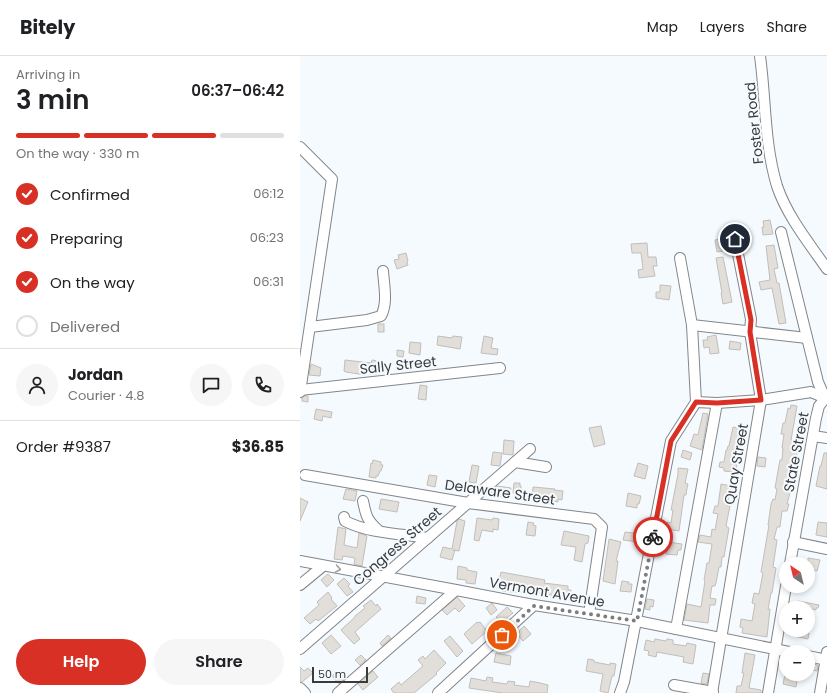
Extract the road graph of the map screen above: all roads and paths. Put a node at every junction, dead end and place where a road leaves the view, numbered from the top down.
1 (760, 56) edge
2 (300, 147) edge
3 (781, 232) dead end
4 (735, 239) dead end
5 (680, 258) dead end
6 (827, 269) edge
7 (383, 271) dead end
8 (692, 325) junction
9 (310, 327) junction
10 (750, 332) junction
11 (807, 338) junction
12 (500, 368) dead end
13 (300, 391) edge
14 (826, 397) edge
15 (761, 400) junction
16 (696, 402) junction
17 (717, 403) junction
18 (813, 436) junction
19 (827, 438) edge
20 (530, 449) dead end
21 (515, 462) junction
22 (546, 466) dead end
23 (302, 474) edge
24 (363, 501) dead end
25 (468, 503) junction
26 (344, 517) dead end
27 (379, 531) junction
28 (428, 538) junction
29 (794, 542) junction
30 (827, 549) edge
31 (791, 557) edge
32 (300, 561) edge
33 (323, 566) junction
34 (383, 577) junction
35 (300, 585) edge
36 (456, 590) junction
37 (785, 593) edge
38 (534, 606) junction
39 (589, 614) junction
40 (637, 621) junction
41 (676, 628) junction
42 (721, 637) junction
43 (300, 649) edge
44 (776, 649) junction
45 (779, 650) edge
46 (815, 656) edge
47 (827, 657) edge
48 (674, 685) dead end
49 (300, 688) edge
50 (713, 692) edge
51 (305, 693) edge
52 (338, 693) edge
53 (438, 693) edge
54 (620, 693) edge
55 (768, 693) edge
56 (820, 693) edge

1 - 6 street, Foster Road
2 - 9 street
3 - 11 street, State Street
4 - 10 street, Quay Street
5 - 8 street
7 - 9 street
8 - 10 street
8 - 16 street
9 - 13 street
10 - 11 street
10 - 15 street, Quay Street
11 - 14 street, State Street
12 - 13 street, Sally Street
14 - 15 street
14 - 18 street, State Street
15 - 17 street
15 - 42 street, Quay Street
16 - 17 street
16 - 40 street
17 - 41 street
18 - 19 street
18 - 29 street, State Street
20 - 21 street, Congress Street
21 - 22 street
21 - 25 street, Congress Street
23 - 25 street, Delaware Street
24 - 27 street
25 - 28 street, Congress Street
25 - 39 street, Delaware Street
26 - 27 street
27 - 28 street
28 - 34 street, Congress Street
29 - 30 street
29 - 31 street, State Street
32 - 33 street, Vermont Avenue
33 -> 34 street, Vermont Avenue
33 - 35 street
34 - 36 street, Vermont Avenue
34 - 43 street, Congress Street
36 - 38 street, Vermont Avenue
36 - 52 street
37 - 44 street
38 - 39 street, Vermont Avenue
38 - 53 street
39 - 40 street, Vermont Avenue
40 - 41 street, Vermont Avenue
40 - 54 street
41 - 42 street, Vermont Avenue
42 - 44 street, Vermont Avenue
42 - 50 street, Quay Street
44 - 45 street, Vermont Avenue
44 - 55 street
46 - 47 street
47 - 56 street
48 - 50 street
49 - 51 street

